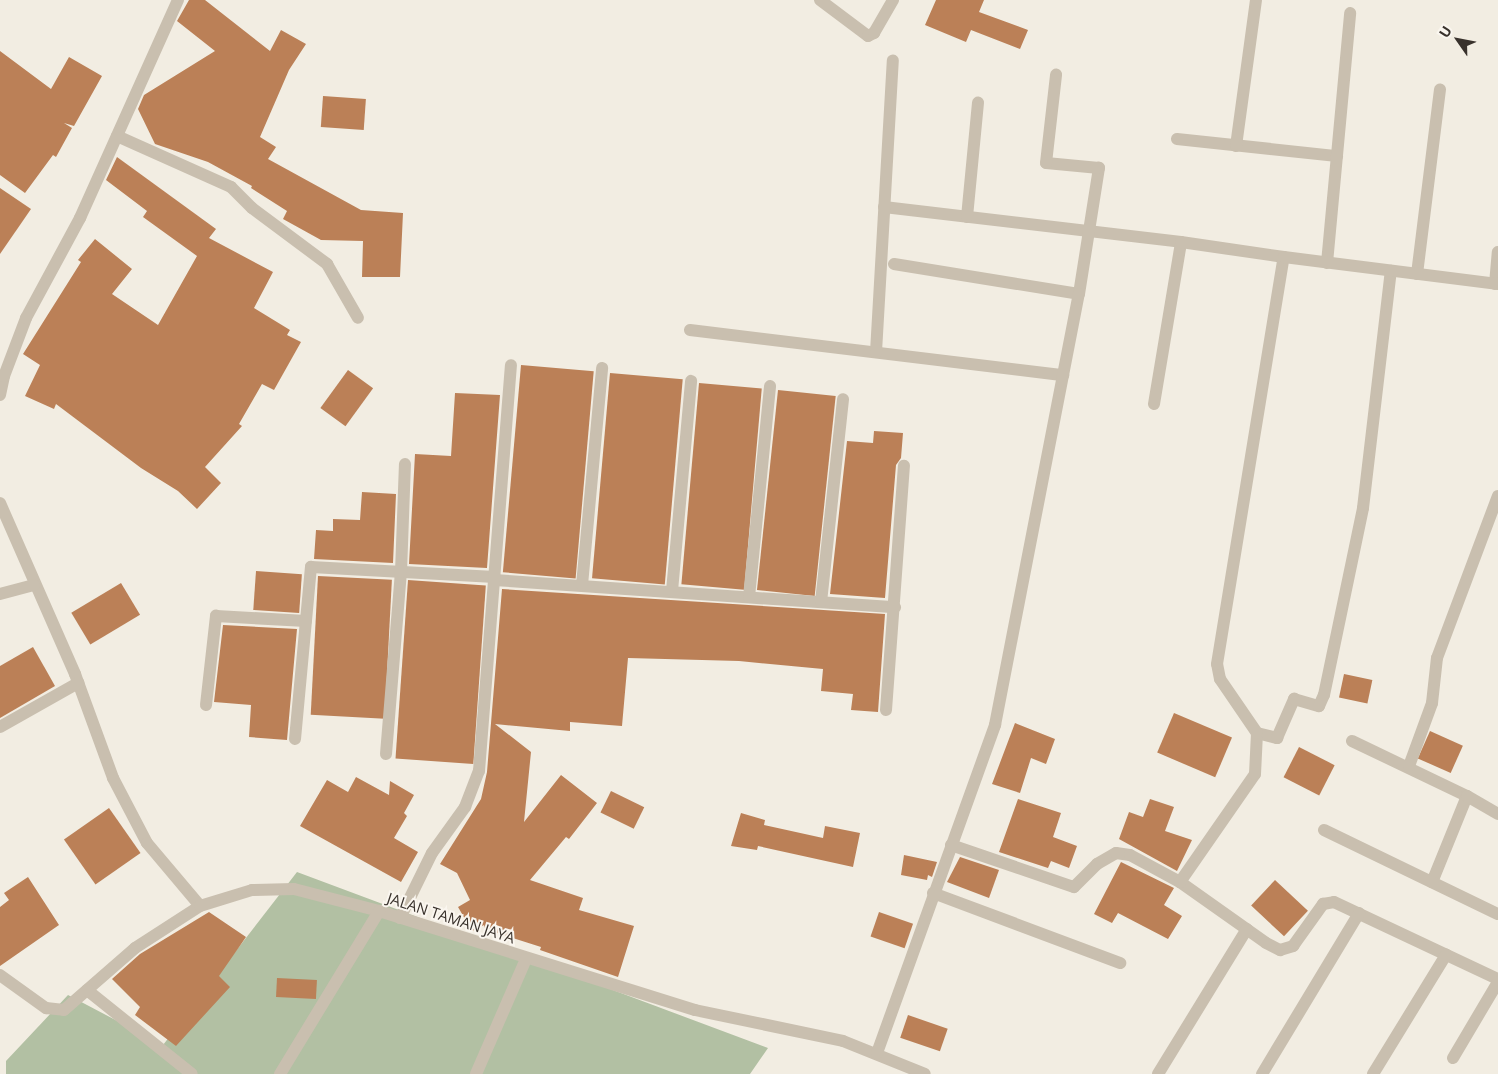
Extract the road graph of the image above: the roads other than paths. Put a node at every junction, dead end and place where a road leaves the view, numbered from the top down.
1 (178, 0) edge
2 (820, 0) edge
3 (893, 0) edge
4 (1256, 0) edge
5 (1350, 13) dead end
6 (893, 60) dead end
7 (1056, 75) dead end
8 (1440, 89) dead end
9 (978, 103) dead end
10 (118, 136) junction
11 (1177, 139) dead end
12 (1236, 146) junction
13 (1337, 156) junction
14 (884, 207) junction
15 (968, 217) junction
16 (1089, 231) junction
17 (1181, 242) junction
18 (1498, 252) edge
19 (1284, 257) junction
20 (1327, 263) junction
21 (894, 264) dead end
22 (1391, 271) junction
23 (1417, 274) junction
24 (1496, 284) edge
25 (1079, 294) junction
26 (358, 318) dead end
27 (690, 330) dead end
28 (876, 352) junction
29 (510, 365) dead end
30 (602, 368) dead end
31 (1063, 375) junction
32 (691, 381) dead end
33 (770, 386) dead end
34 (0, 395) edge
35 (843, 399) dead end
36 (1154, 404) dead end
37 (405, 464) dead end
38 (904, 466) dead end
39 (1498, 496) edge
40 (0, 503) edge
41 (400, 572) junction
42 (495, 579) junction
43 (34, 585) junction
44 (582, 585) junction
45 (672, 591) junction
46 (0, 594) edge
47 (749, 598) junction
48 (821, 602) junction
49 (895, 607) junction
50 (306, 621) junction
51 (78, 683) junction
52 (206, 705) dead end
53 (886, 710) dead end
54 (0, 727) edge
55 (1256, 734) junction
56 (295, 739) dead end
57 (1352, 741) dead end
58 (386, 754) dead end
59 (1409, 766) junction
60 (1467, 796) junction
61 (1498, 814) edge
62 (1324, 830) dead end
63 (951, 845) junction
64 (1180, 882) junction
65 (1432, 882) junction
66 (933, 894) junction
67 (200, 906) junction
68 (379, 912) junction
69 (1359, 913) junction
70 (1498, 914) edge
71 (400, 918) junction
72 (1247, 929) junction
73 (1446, 955) junction
74 (526, 959) junction
75 (1120, 963) dead end
76 (0, 975) edge
77 (1498, 980) edge
78 (87, 990) junction
79 (877, 1053) junction
80 (1454, 1058) dead end
81 (192, 1074) edge
82 (280, 1074) edge
83 (476, 1074) edge
84 (925, 1074) edge
85 (1158, 1074) edge
86 (1262, 1074) edge
87 (1373, 1074) edge

1 - 10 street
2 - 3 street
4 - 12 street
5 - 13 street
6 - 14 street
7 - 16 street
8 - 23 street
9 - 15 street
10 - 26 street
10 - 34 street
11 - 12 street
12 - 13 street
13 - 20 street
14 - 15 street
14 - 28 street
15 - 16 street
16 - 17 street
16 - 25 street
17 - 19 street
17 - 36 street
18 - 24 street
19 - 20 street
19 - 55 street
20 - 22 street
21 - 25 street
22 - 23 street
22 - 55 street
23 - 24 street
25 - 31 street
27 - 28 street
28 - 31 street
29 - 42 street
30 - 44 street
31 - 63 street
32 - 45 street
33 - 47 street
35 - 48 street
37 - 41 street
38 - 49 street
39 - 59 street
40 - 43 street
41 - 42 street
41 - 50 street
41 - 58 street
42 - 44 street
42 - 71 street
43 - 46 street
43 - 51 street
44 - 45 street
45 - 47 street
47 - 48 street
48 - 49 street
49 - 53 street
50 - 52 street
50 - 56 street
51 - 54 street
51 - 67 street
55 - 64 street
57 - 59 street
59 - 60 street
60 - 61 street
60 - 65 street
62 - 65 street
63 - 64 street
63 - 66 street
64 - 72 street
65 - 70 street
66 - 75 street
66 - 79 street
67 - 68 street, JALAN TAMAN JAYA
67 - 78 street, JALAN TAMAN JAYA
68 - 71 street, JALAN TAMAN JAYA
68 - 82 street
69 - 72 street
69 - 73 street
69 - 86 street
71 - 74 street, JALAN TAMAN JAYA
72 - 85 street
73 - 77 street
73 - 87 street
74 - 79 street, JALAN TAMAN JAYA
74 - 83 street
76 - 78 street, JALAN TAMAN JAYA
77 - 80 street
78 - 81 street
79 - 84 street, JALAN TAMAN JAYA

